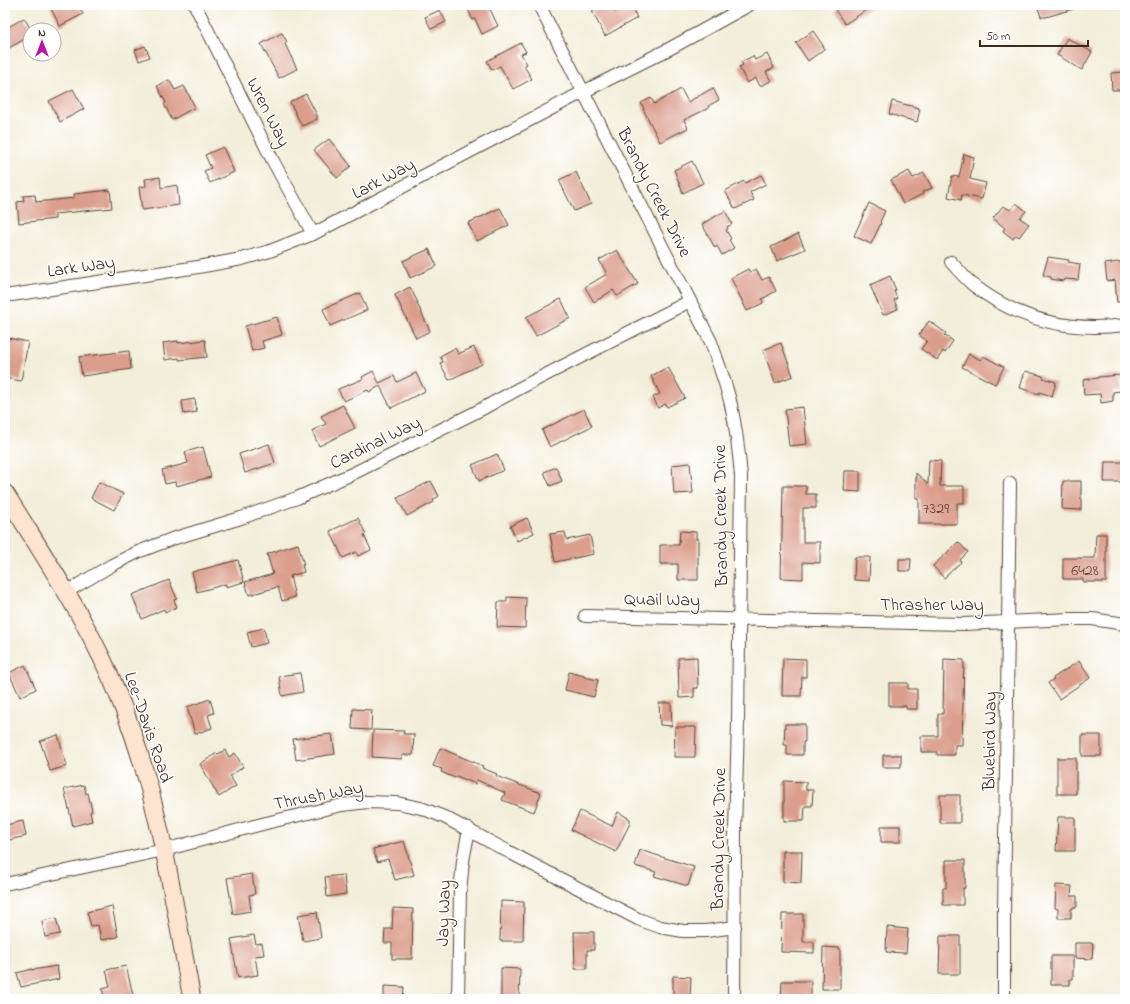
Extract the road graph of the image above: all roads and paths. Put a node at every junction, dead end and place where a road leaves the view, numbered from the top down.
1 (195, 5) edge
2 (539, 5) edge
3 (749, 5) edge
4 (583, 92) junction
5 (313, 234) junction
6 (951, 262) dead end
7 (5, 296) edge
8 (690, 301) junction
9 (1125, 325) edge
10 (1010, 483) dead end
11 (5, 493) edge
12 (66, 592) junction
13 (584, 616) dead end
14 (739, 619) junction
15 (1009, 622) junction
16 (1125, 624) edge
17 (469, 829) junction
18 (164, 850) junction
19 (5, 884) edge
20 (735, 927) junction
21 (192, 999) edge
22 (458, 999) edge
23 (734, 999) edge
24 (1004, 999) edge

1 - 5 street, Wren Way
2 - 4 street, Brandy Creek Drive
3 - 4 street, Lark Way
4 - 5 street, Lark Way
4 - 8 street, Brandy Creek Drive
5 - 7 street, Lark Way
6 - 9 street
8 - 12 street, Cardinal Way
8 - 14 street, Brandy Creek Drive
10 - 15 street, Bluebird Way
11 - 12 main road, Lee-Davis Road
12 - 18 main road, Lee-Davis Road
13 - 14 street, Quail Way
14 - 15 street, Thrasher Way
14 - 20 street, Brandy Creek Drive
15 - 16 street, Thrasher Way
15 - 24 street, Bluebird Way
17 - 18 street, Thrush Way
17 - 20 street, Thrush Way
17 - 22 street, Jay Way
18 - 19 street, Thrush Way
18 - 21 main road, Lee-Davis Road
20 - 23 street, Brandy Creek Drive

